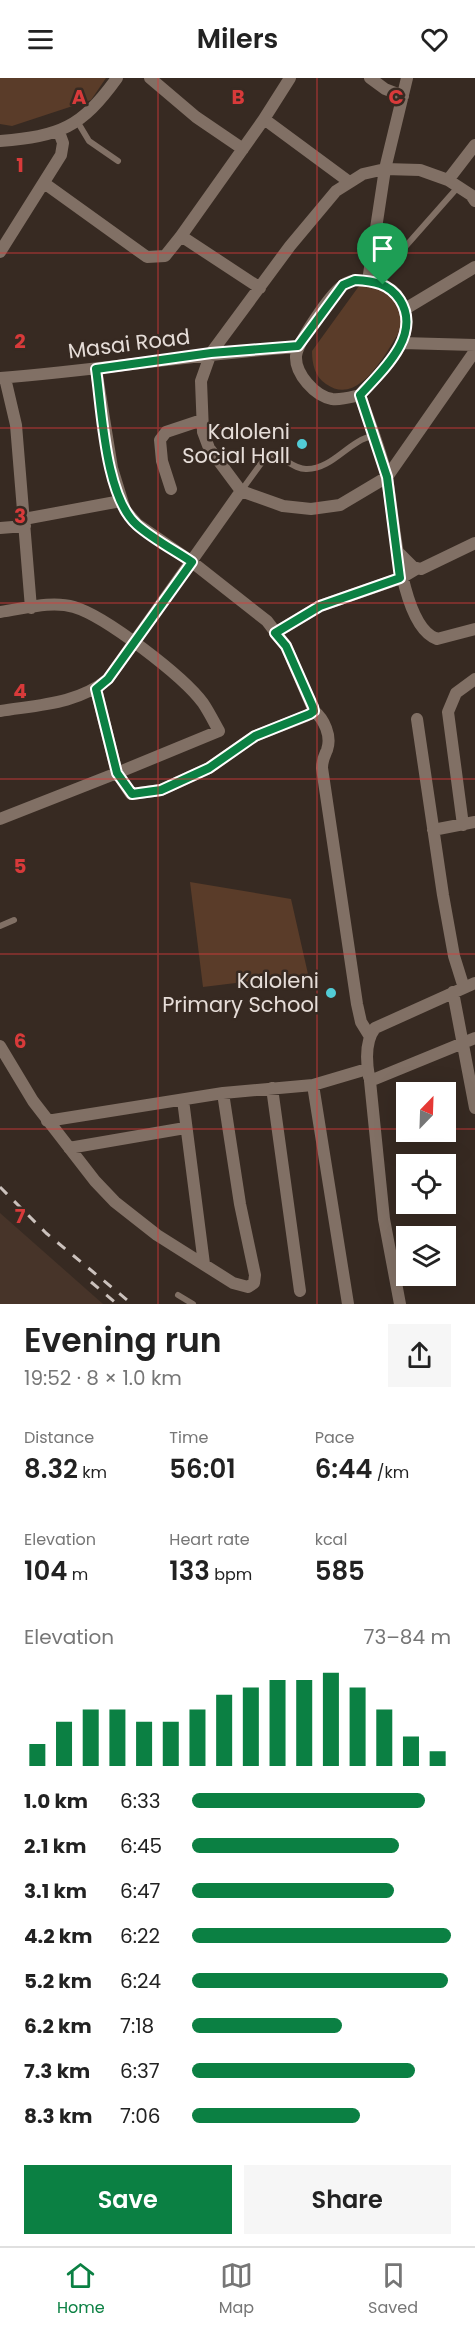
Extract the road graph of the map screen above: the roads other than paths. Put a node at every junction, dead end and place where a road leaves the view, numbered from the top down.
1 (117, 78) edge
2 (150, 78) edge
3 (290, 78) edge
4 (370, 78) edge
5 (407, 78) edge
6 (403, 96) junction
7 (264, 119) junction
8 (76, 121) junction
9 (59, 132) junction
10 (0, 141) edge
11 (475, 145) edge
12 (243, 149) junction
13 (118, 161) dead end
14 (385, 169) junction
15 (348, 181) junction
16 (44, 183) junction
17 (453, 183) junction
18 (474, 195) edge
19 (181, 236) junction
20 (405, 247) dead end
21 (0, 252) edge
22 (475, 267) edge
23 (368, 281) junction
24 (260, 288) junction
25 (405, 309) junction
26 (402, 343) junction
27 (475, 345) edge
28 (298, 346) junction
29 (475, 351) edge
30 (211, 353) junction
31 (96, 369) junction
32 (2, 378) edge
33 (360, 395) junction
34 (202, 420) junction
35 (373, 436) junction
36 (387, 477) junction
37 (171, 489) dead end
38 (241, 491) junction
39 (121, 501) junction
40 (24, 523) junction
41 (0, 528) edge
42 (475, 543) edge
43 (398, 552) junction
44 (192, 562) junction
45 (416, 569) junction
46 (400, 578) junction
47 (31, 608) junction
48 (0, 612) edge
49 (475, 629) edge
50 (275, 633) junction
51 (133, 642) junction
52 (475, 679) edge
53 (96, 689) junction
54 (0, 711) edge
55 (314, 711) junction
56 (417, 719) dead end
57 (117, 773) junction
58 (0, 819) edge
59 (469, 824) edge
60 (434, 830) junction
61 (14, 920) dead end
62 (0, 926) edge
63 (464, 988) edge
64 (369, 1035) junction
65 (470, 1040) edge
66 (0, 1046) edge
67 (369, 1075) junction
68 (313, 1085) junction
69 (272, 1088) junction
70 (223, 1093) junction
71 (183, 1100) junction
72 (475, 1108) edge
73 (47, 1120) junction
74 (185, 1128) junction
75 (69, 1148) junction
76 (204, 1264) junction
77 (300, 1291) dead end
78 (178, 1295) dead end
79 (193, 1304) edge
80 (348, 1304) edge
81 (400, 1304) edge

1 - 8 street
2 - 12 street
3 - 7 street
4 - 6 street
5 - 6 street
6 - 14 street
7 - 12 street
7 - 15 street
8 - 9 street
8 - 13 lane
9 - 10 street
9 - 16 street
11 - 17 street
12 - 19 street
14 - 15 street
14 - 17 street
14 - 23 street
15 - 24 street
16 - 19 street
16 - 21 street
17 - 18 street
17 - 20 lane
19 - 24 street
22 - 25 street
23 - 25 street
23 - 28 street
24 - 30 street
25 - 26 street
26 - 27 street
26 - 33 street
28 - 30 street, Masai Road
28 - 33 street
29 - 36 street
30 - 31 street, Masai Road
30 - 34 street
31 - 32 street, Masai Road
31 - 39 street
32 - 40 street
33 - 35 street
34 - 37 street
34 - 38 street
35 - 36 street
35 - 38 lane
36 - 38 street
36 - 43 street
38 - 44 street
39 - 40 street
39 - 44 street
40 - 41 street
40 - 47 street
42 - 45 street
43 - 45 street
43 - 46 street
44 - 50 street
44 - 51 street
45 - 46 street
46 - 49 street
46 - 50 street
47 - 48 street
47 - 51 street
50 - 55 street
51 - 53 street
51 - 57 street
52 - 59 street
53 - 54 street
53 - 57 street
55 - 57 street
55 - 64 street
56 - 60 street
57 - 58 street
59 - 60 street
60 - 63 street
61 - 62 lane
63 - 64 street
63 - 65 street
64 - 67 street
65 - 67 street
65 - 72 street
66 - 73 street
67 - 68 street
67 - 81 street
68 - 69 street
68 - 80 street
69 - 70 street
69 - 77 street
70 - 71 street
70 - 76 street
71 - 73 street
71 - 74 street
73 - 75 street
74 - 75 street
74 - 76 street
75 - 76 street
78 - 79 lane

